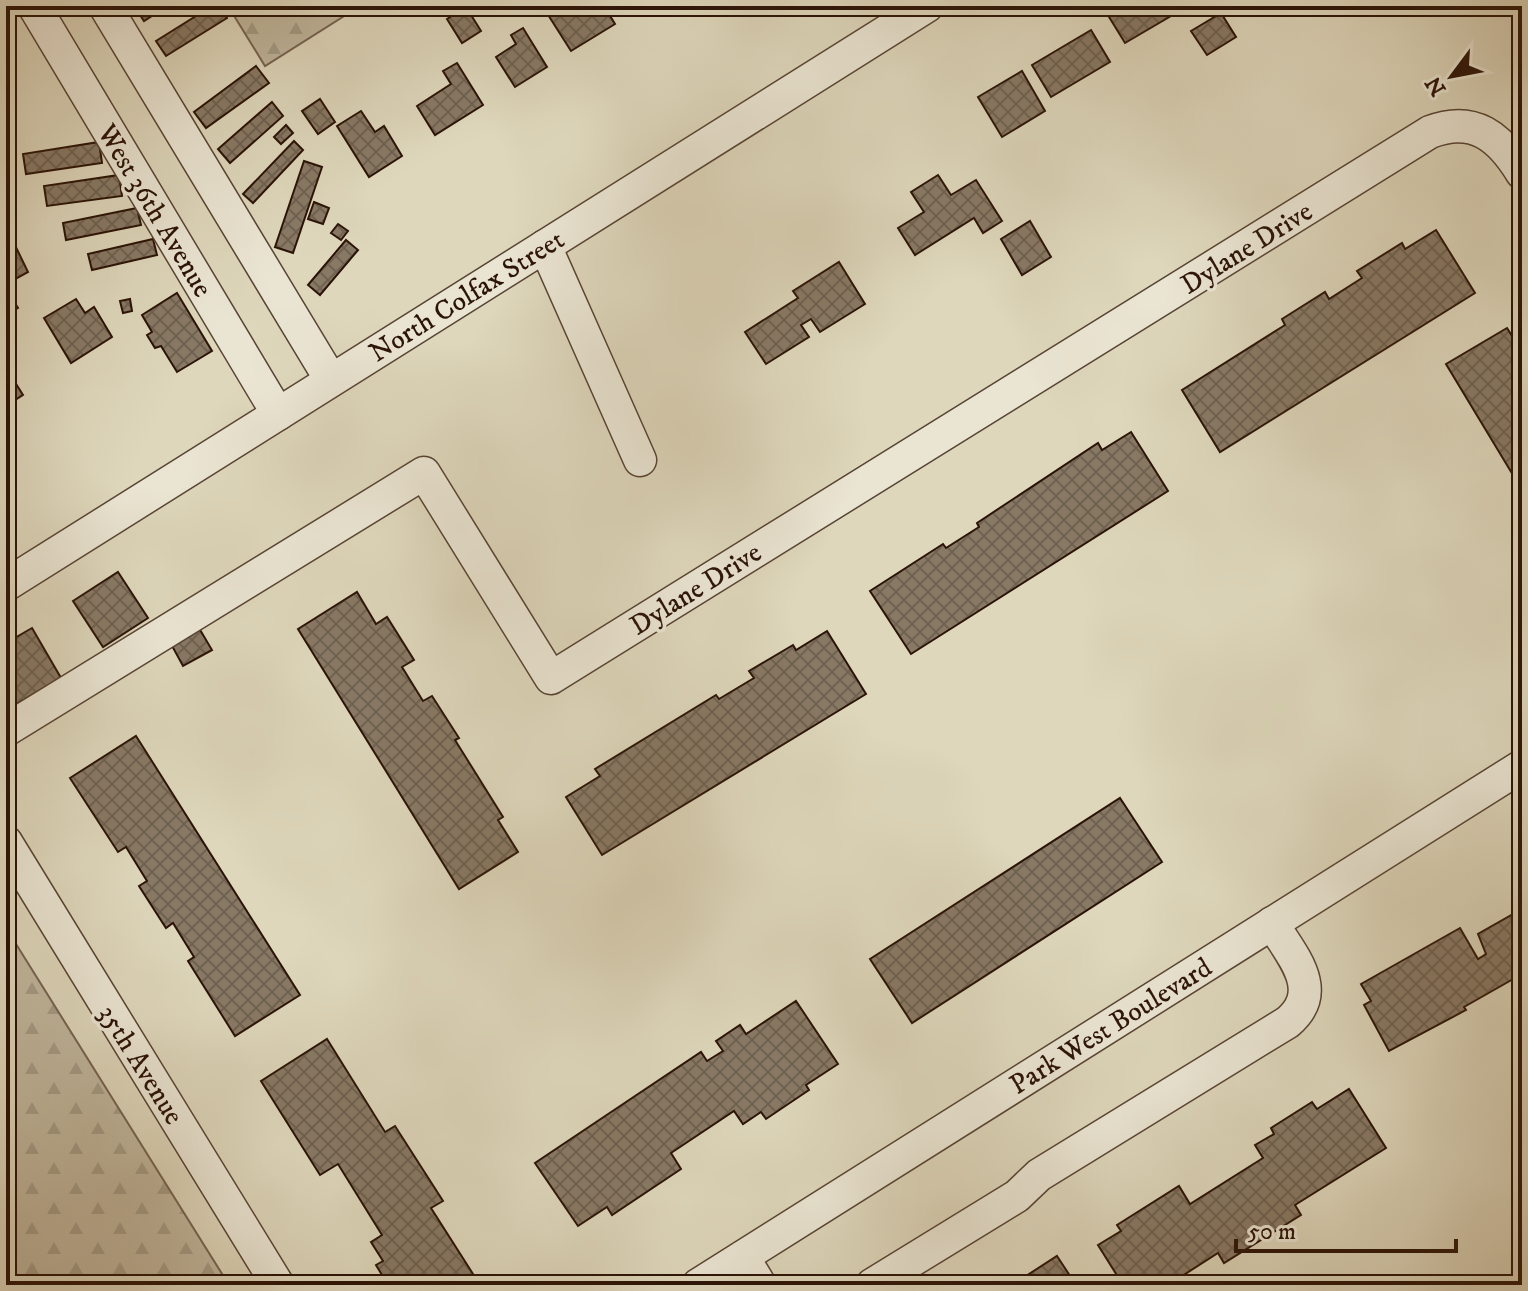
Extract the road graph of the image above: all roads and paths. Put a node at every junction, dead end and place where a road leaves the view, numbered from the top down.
1 (34, 6) edge
2 (105, 6) edge
3 (927, 6) edge
4 (1522, 173) edge
5 (545, 246) junction
6 (331, 380) junction
7 (278, 414) junction
8 (640, 460) dead end
9 (6, 585) edge
10 (6, 730) edge
11 (1522, 766) edge
12 (6, 842) edge
13 (1272, 923) junction
14 (743, 1257) junction
15 (278, 1285) edge
16 (698, 1285) edge
17 (760, 1285) edge
18 (872, 1285) edge

1 - 7 street, West 36th Avenue
2 - 6 street
3 - 5 street, North Colfax Street
4 - 10 street, Dylane Drive
5 - 6 street, North Colfax Street
5 - 8 street
6 - 7 street, North Colfax Street
7 - 9 street, North Colfax Street
11 - 13 street, Park West Boulevard
12 - 15 street, 35th Avenue
13 - 14 street, Park West Boulevard
13 - 18 street
14 - 16 street, Park West Boulevard
14 - 17 street

